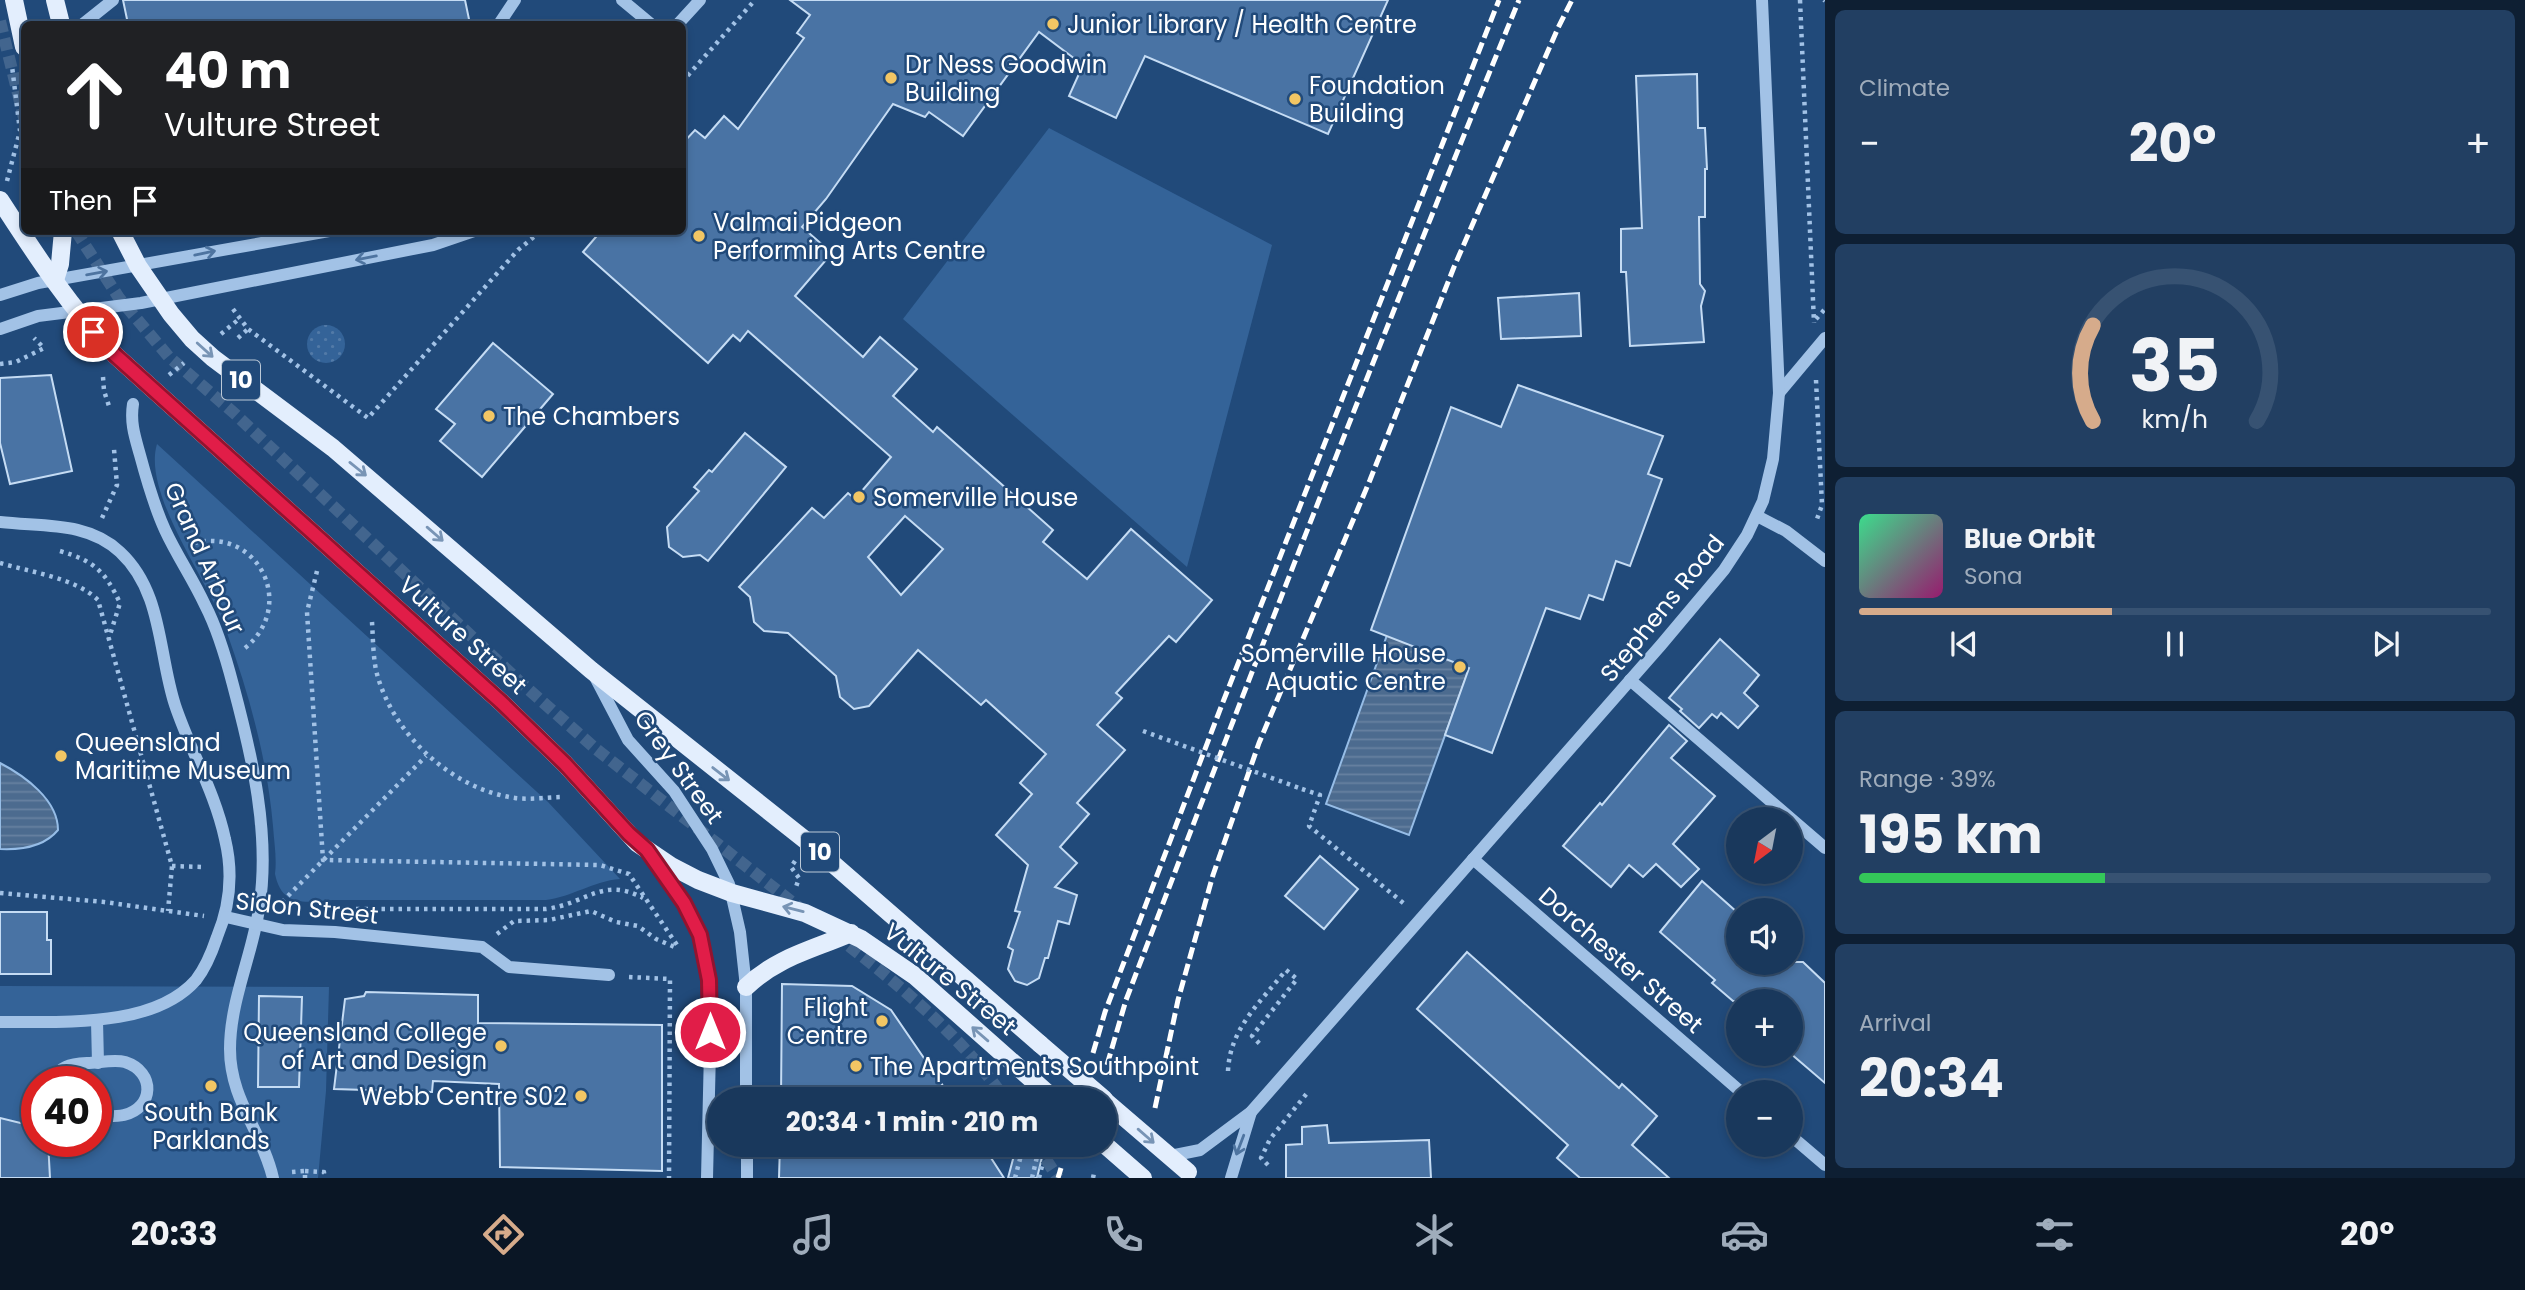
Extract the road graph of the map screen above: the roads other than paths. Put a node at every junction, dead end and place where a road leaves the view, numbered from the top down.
1 (15, 0) edge
2 (55, 0) edge
3 (113, 0) edge
4 (515, 0) edge
5 (622, 0) edge
6 (700, 0) edge
7 (1762, 0) edge
8 (60, 21) edge
9 (87, 21) edge
10 (501, 21) edge
11 (647, 21) edge
12 (681, 21) edge
13 (21, 31) edge
14 (0, 200) edge
15 (21, 231) edge
16 (24, 235) edge
17 (63, 235) edge
18 (122, 235) edge
19 (307, 235) edge
20 (462, 235) edge
21 (138, 266) junction
22 (55, 280) junction
23 (0, 295) edge
24 (160, 299) junction
25 (77, 310) junction
26 (0, 329) edge
27 (1825, 338) edge
28 (1779, 393) junction
29 (133, 404) dead end
30 (1757, 516) junction
31 (0, 522) edge
32 (1825, 561) edge
33 (592, 670) junction
34 (1630, 680) junction
35 (1825, 848) edge
36 (647, 850) junction
37 (1474, 859) junction
38 (732, 893) junction
39 (226, 917) junction
40 (256, 925) junction
41 (850, 933) junction
42 (609, 975) road end
43 (746, 987) junction
44 (97, 1021) junction
45 (0, 1022) edge
46 (98, 1063) junction
47 (67, 1066) edge
48 (1727, 1080) edge
49 (746, 1087) edge
50 (1041, 1087) edge
51 (1090, 1087) edge
52 (1117, 1110) edge
53 (1251, 1112) junction
54 (112, 1115) edge
55 (1803, 1146) edge
56 (1117, 1155) edge
57 (1170, 1156) junction
58 (747, 1157) edge
59 (1825, 1165) edge
60 (1192, 1175) edge
61 (273, 1178) edge
62 (707, 1178) edge
63 (747, 1178) edge
64 (1143, 1178) edge
65 (1231, 1178) edge

1 - 13 main road
2 - 8 main road
3 - 9 street
4 - 10 street
5 - 11 street
6 - 12 street
7 - 28 street, Stephens Road
14 - 15 main road, Vulture Street
16 - 22 main road, Vulture Street
17 - 22 main road
18 - 21 main road, 10
21 -> 19 street
20 -> 24 street
22 -> 21 street
21 - 24 main road, 10
22 - 23 street
22 - 25 main road, Vulture Street
24 - 25 street
24 -> 33 main road, Vulture Street / 10
25 - 26 street
25 - 36 main road, Vulture Street
27 - 28 street
28 - 30 street, Stephens Road
29 - 40 street, Grand Arbour
30 - 32 street
30 - 34 street, Stephens Road
31 - 39 street
33 - 38 street, Grey Street
33 -> 51 main road, Vulture Street / 10, bridge
34 - 35 street
34 - 37 street, Stephens Road
36 - 38 main road, Vulture Street
36 - 62 street
37 - 48 street, Dorchester Street
37 - 53 street, Stephens Road
41 -> 38 main road, Vulture Street
38 - 43 street, Grey Street
39 - 40 street, Sidon Street
39 - 44 street, Sidon Street
40 - 42 street, Sidon Street
40 - 61 street, Grand Arbour
41 - 43 main road
50 -> 41 main road, Vulture Street
43 - 49 street, Grey Street
44 - 45 street, Sidon Street
44 - 46 street
46 - 47 street
46 - 54 street
52 -> 57 main road, Vulture Street / 10, bridge
53 - 57 street, Stephens Road
53 -> 65 street, Stephens Road
55 - 59 street
56 - 64 main road, bridge
57 - 60 main road, Vulture Street / 10, bridge
58 - 63 street

